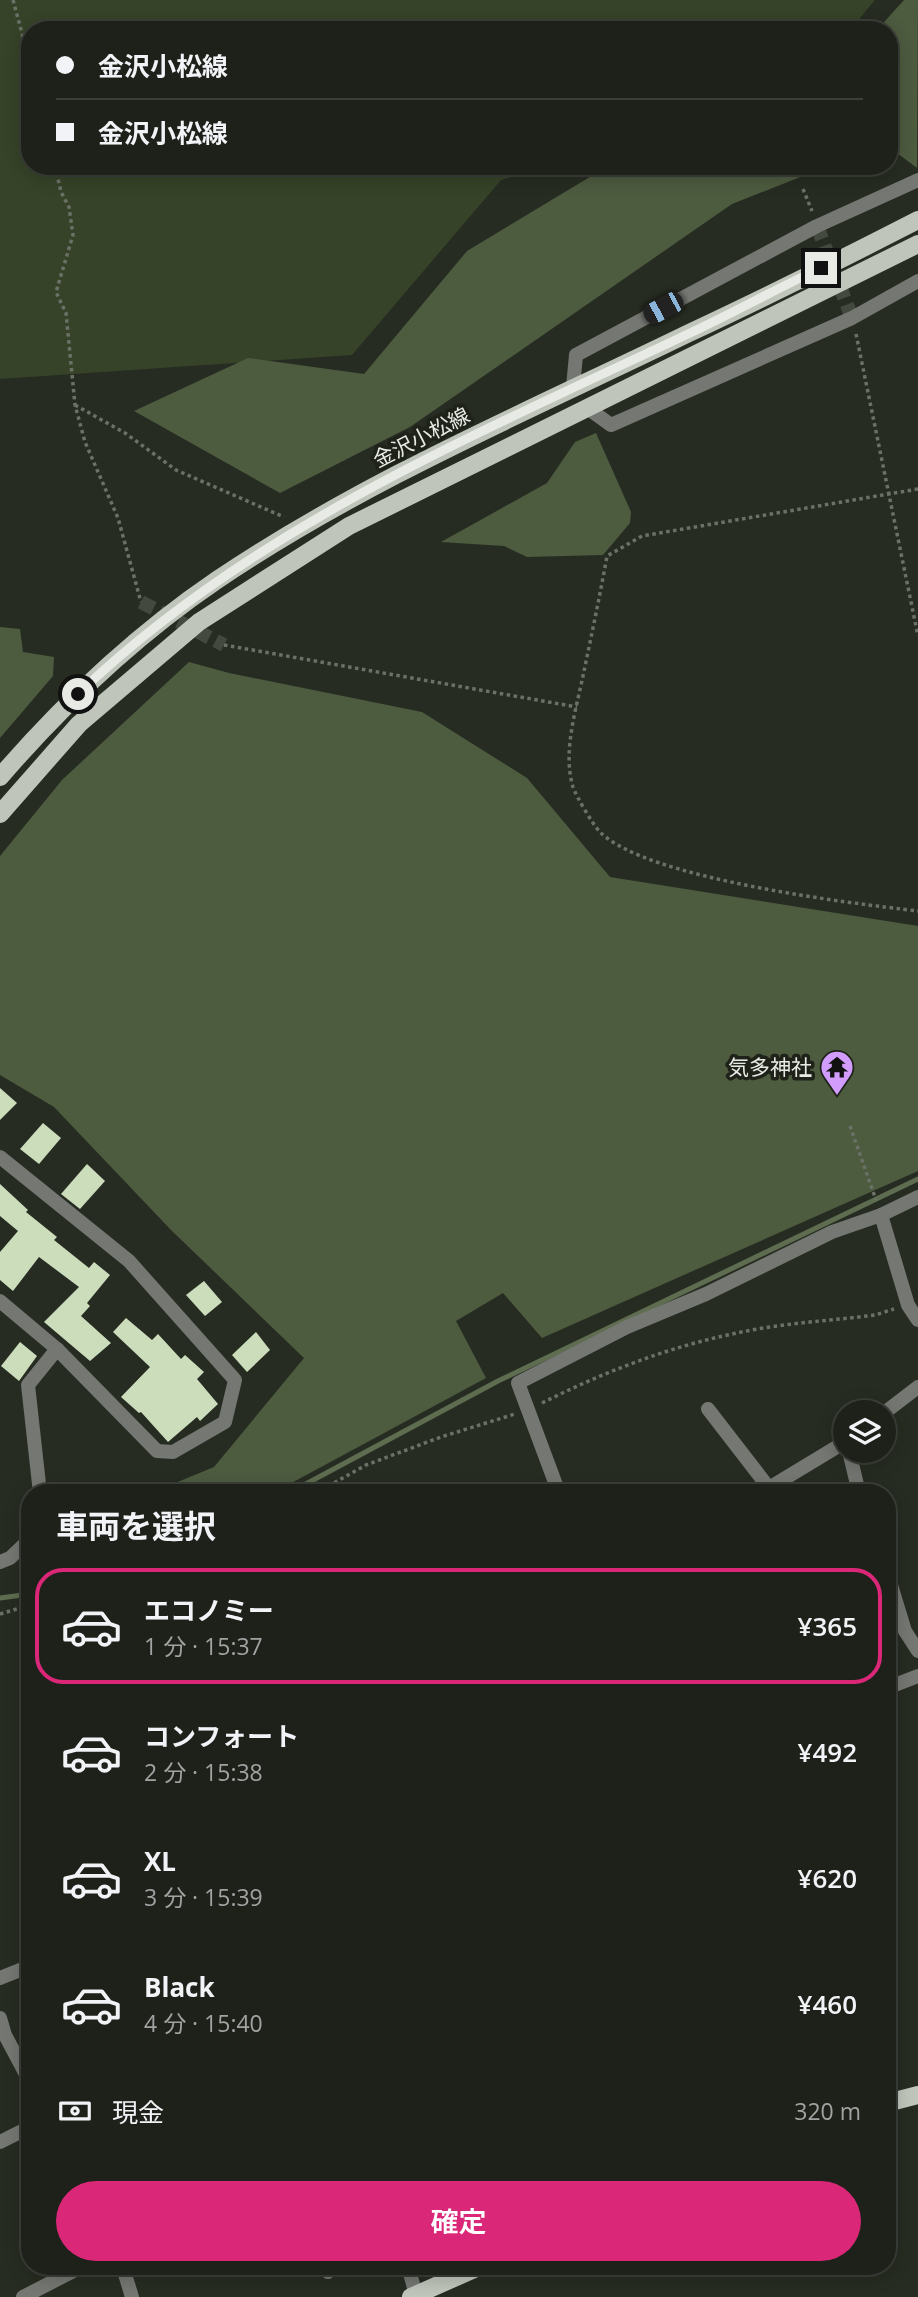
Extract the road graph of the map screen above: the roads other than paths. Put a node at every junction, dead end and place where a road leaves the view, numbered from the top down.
1 (918, 180) edge
2 (918, 220) edge
3 (918, 244) edge
4 (918, 281) edge
5 (573, 387) junction
6 (586, 407) junction
7 (0, 777) edge
8 (0, 814) edge
9 (0, 1157) edge
10 (918, 1197) edge
11 (881, 1215) junction
12 (0, 1301) edge
13 (918, 1320) edge
14 (57, 1349) junction
15 (918, 1387) edge
16 (896, 1404) edge
17 (708, 1409) dead end
18 (833, 1449) edge
19 (852, 1463) edge
20 (39, 1484) edge
21 (556, 1484) edge
22 (763, 1484) edge
23 (777, 1484) edge
24 (857, 1484) edge
25 (21, 1548) edge
26 (0, 1562) edge
27 (896, 1602) edge
28 (918, 1651) edge
29 (918, 1676) edge
30 (896, 1685) edge
31 (21, 1970) edge
32 (0, 1978) edge
33 (0, 2018) edge
34 (21, 2065) edge
35 (918, 2095) edge
36 (896, 2101) edge
37 (21, 2132) edge
38 (0, 2142) edge
39 (66, 2275) edge
40 (125, 2275) edge
41 (410, 2275) edge
42 (461, 2275) edge
43 (414, 2296) edge
44 (23, 2297) edge
45 (132, 2297) edge

1 - 5 street
2 - 5 main road, 金沢小松線
3 - 6 main road
4 - 6 street
5 - 7 main road, 金沢小松線
6 - 8 main road
9 - 14 street
10 - 11 street
11 - 13 street
11 - 21 street
12 - 14 street
14 - 20 street
15 - 16 street
17 - 22 street
18 - 23 street
19 - 24 street
25 - 26 street
27 - 28 street
29 - 30 street
31 - 32 street
33 - 34 street
35 - 36 main road
37 - 38 street
39 - 44 street
40 - 45 street
41 - 43 street
42 - 43 main road

